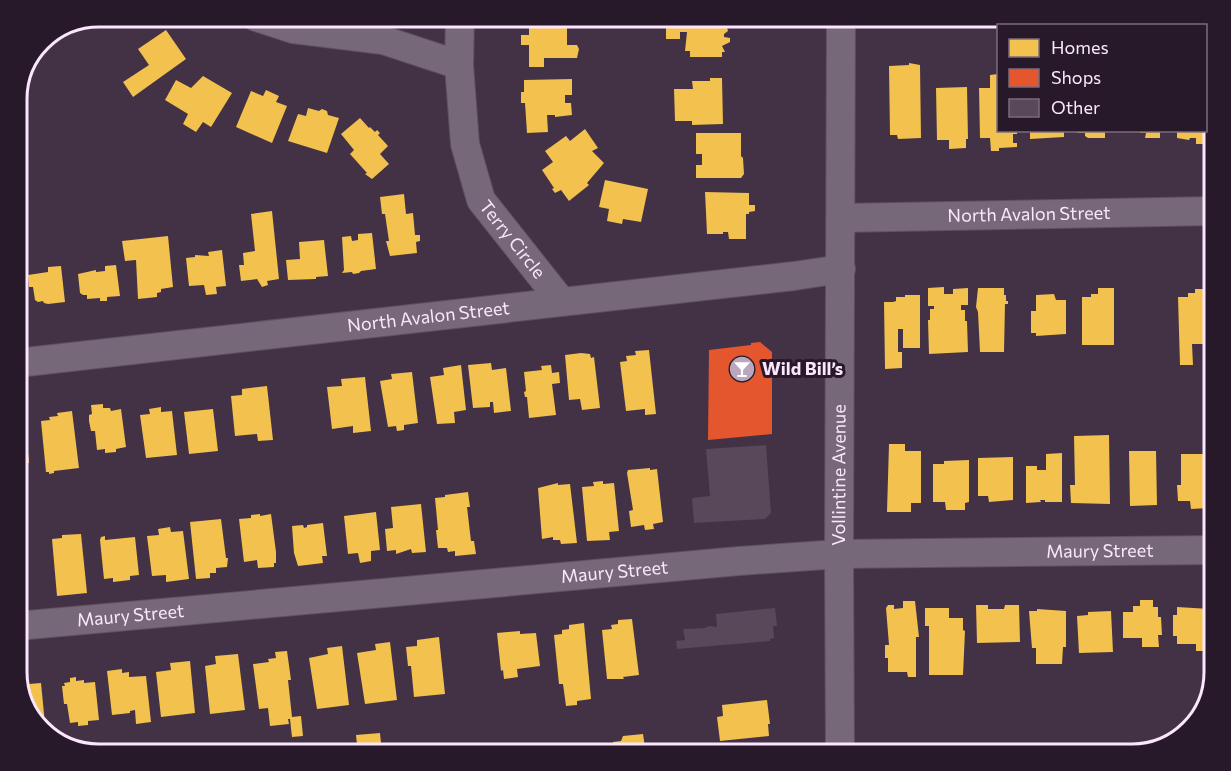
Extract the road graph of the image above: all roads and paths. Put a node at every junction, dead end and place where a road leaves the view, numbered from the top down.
1 (290, 27) edge
2 (460, 27) edge
3 (841, 27) edge
4 (459, 65) junction
5 (1204, 211) edge
6 (841, 218) junction
7 (841, 269) junction
8 (561, 301) junction
9 (27, 362) edge
10 (1204, 550) edge
11 (839, 554) junction
12 (27, 625) edge
13 (840, 744) edge

1 - 4 street
2 - 4 street, Terry Circle
3 - 6 street, Vollintine Avenue
4 - 8 street, Terry Circle
5 - 6 street, North Avalon Street
6 - 7 street, Vollintine Avenue
7 - 8 street, North Avalon Street
7 - 11 street, Vollintine Avenue
8 - 9 street, North Avalon Street
10 - 11 street, Maury Street
11 - 12 street, Maury Street
11 - 13 street, Vollintine Avenue

